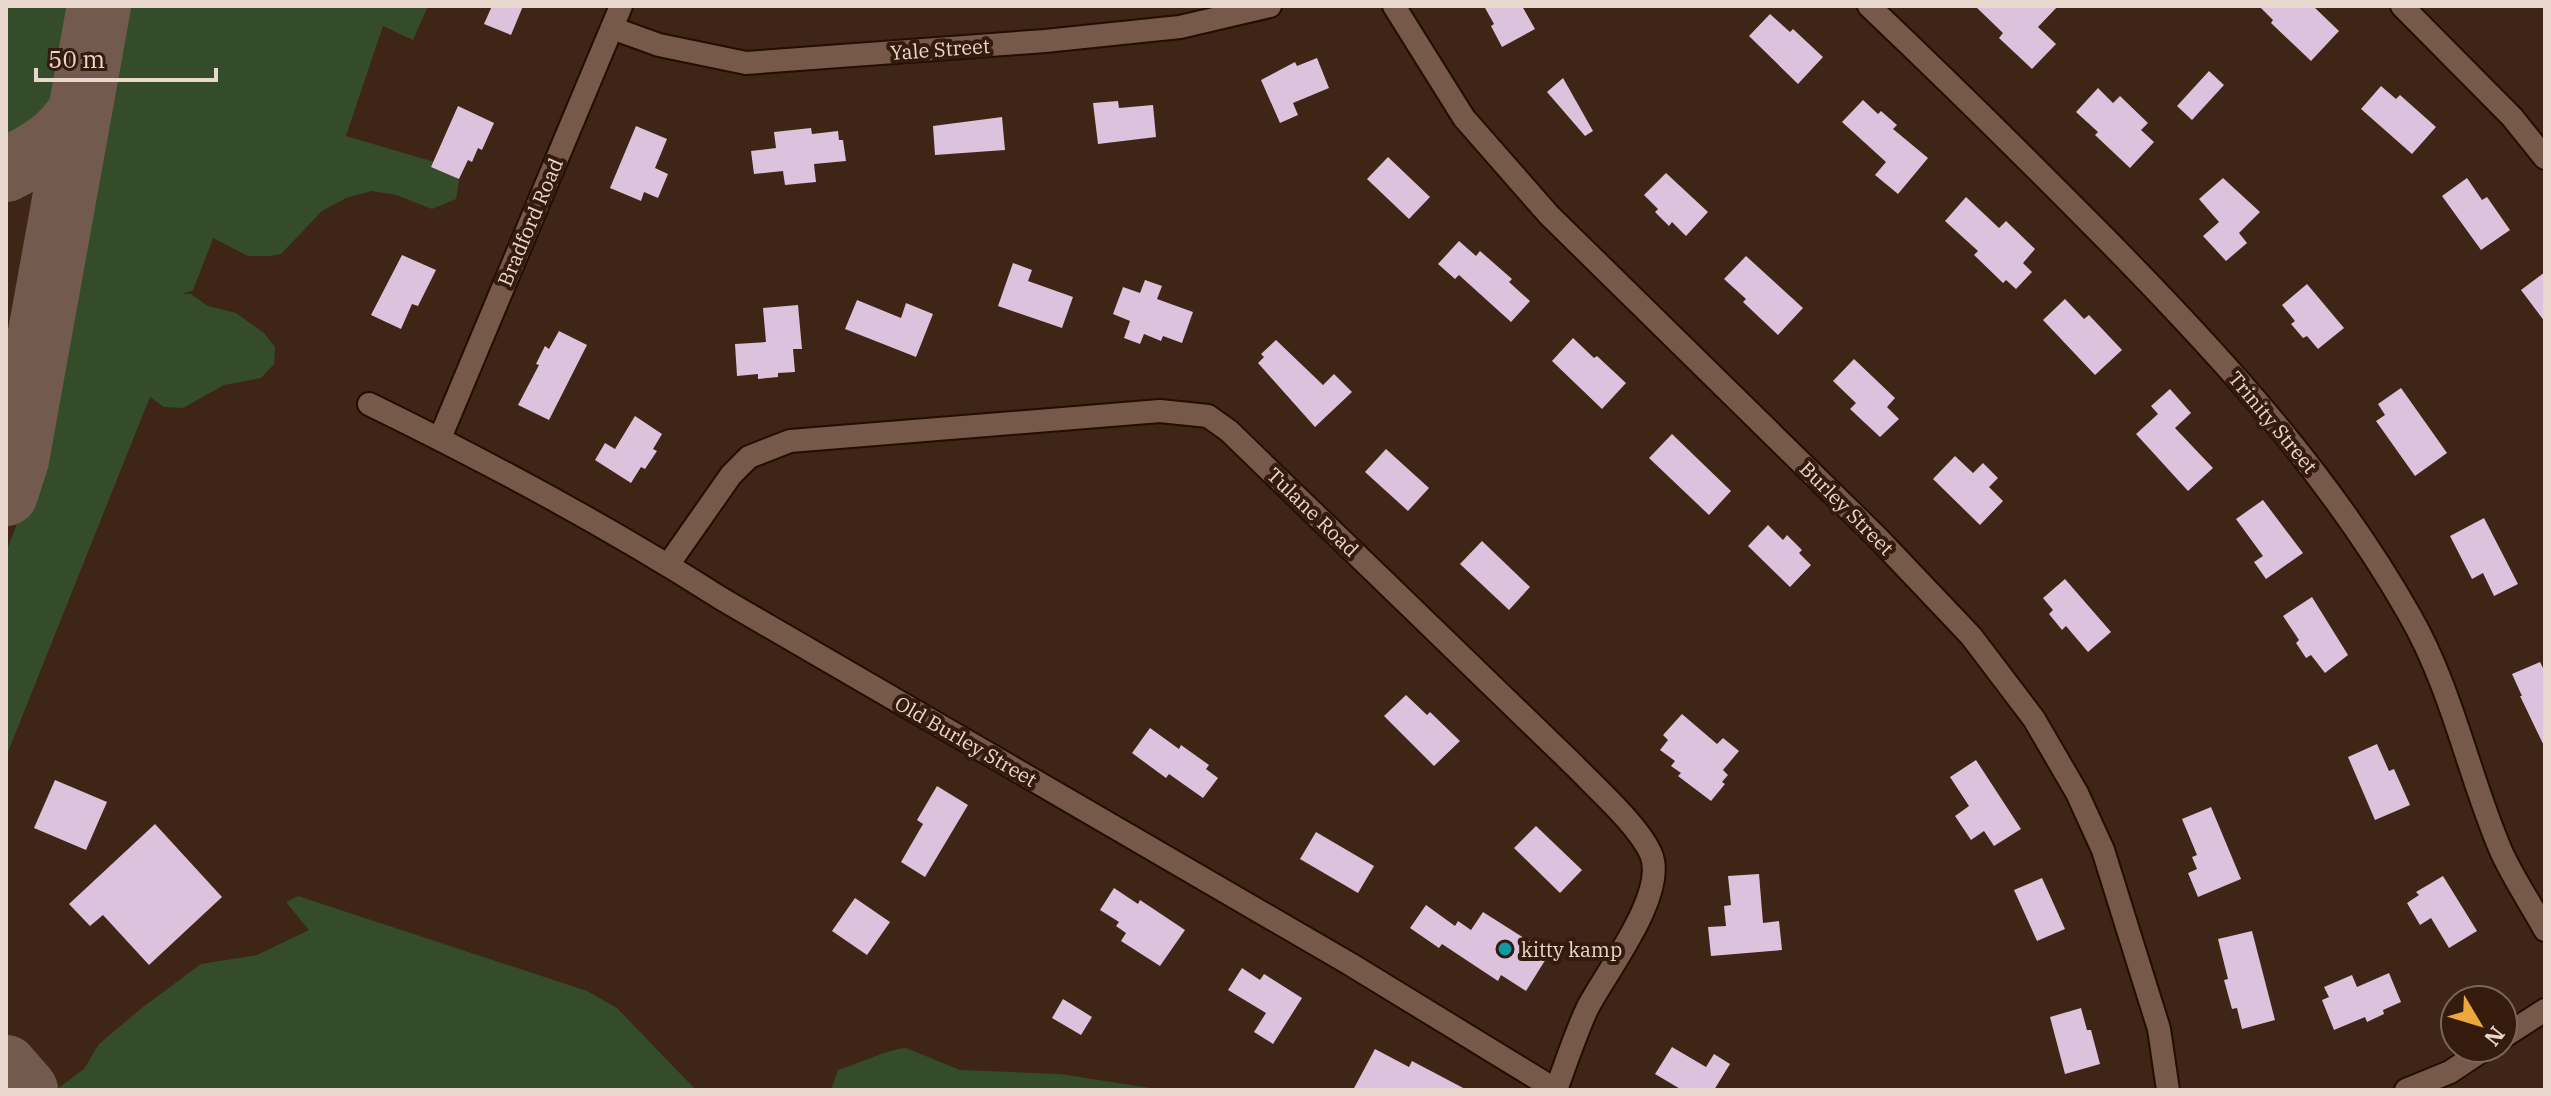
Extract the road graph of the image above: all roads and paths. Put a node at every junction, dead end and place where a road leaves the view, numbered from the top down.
1 (621, 6) edge
2 (1270, 6) edge
3 (1394, 6) edge
4 (1869, 6) edge
5 (2402, 6) edge
6 (612, 28) junction
7 (2545, 158) edge
8 (369, 404) dead end
9 (440, 438) junction
10 (668, 565) junction
11 (2545, 930) edge
12 (2545, 1010) edge
13 (2519, 1027) edge
14 (2462, 1064) edge
15 (1556, 1090) edge
16 (2168, 1090) edge
17 (2406, 1090) edge

1 - 6 street, Bradford Road
2 - 6 street, Yale Street
3 - 16 street, Burley Street
4 - 11 street, Trinity Street
5 - 7 street
6 - 9 street, Bradford Road
8 - 9 street, Old Burley Street
9 - 10 street, Old Burley Street
10 - 15 street, Old Burley Street
10 - 15 street, Tulane Road
12 - 13 street
14 - 17 street

